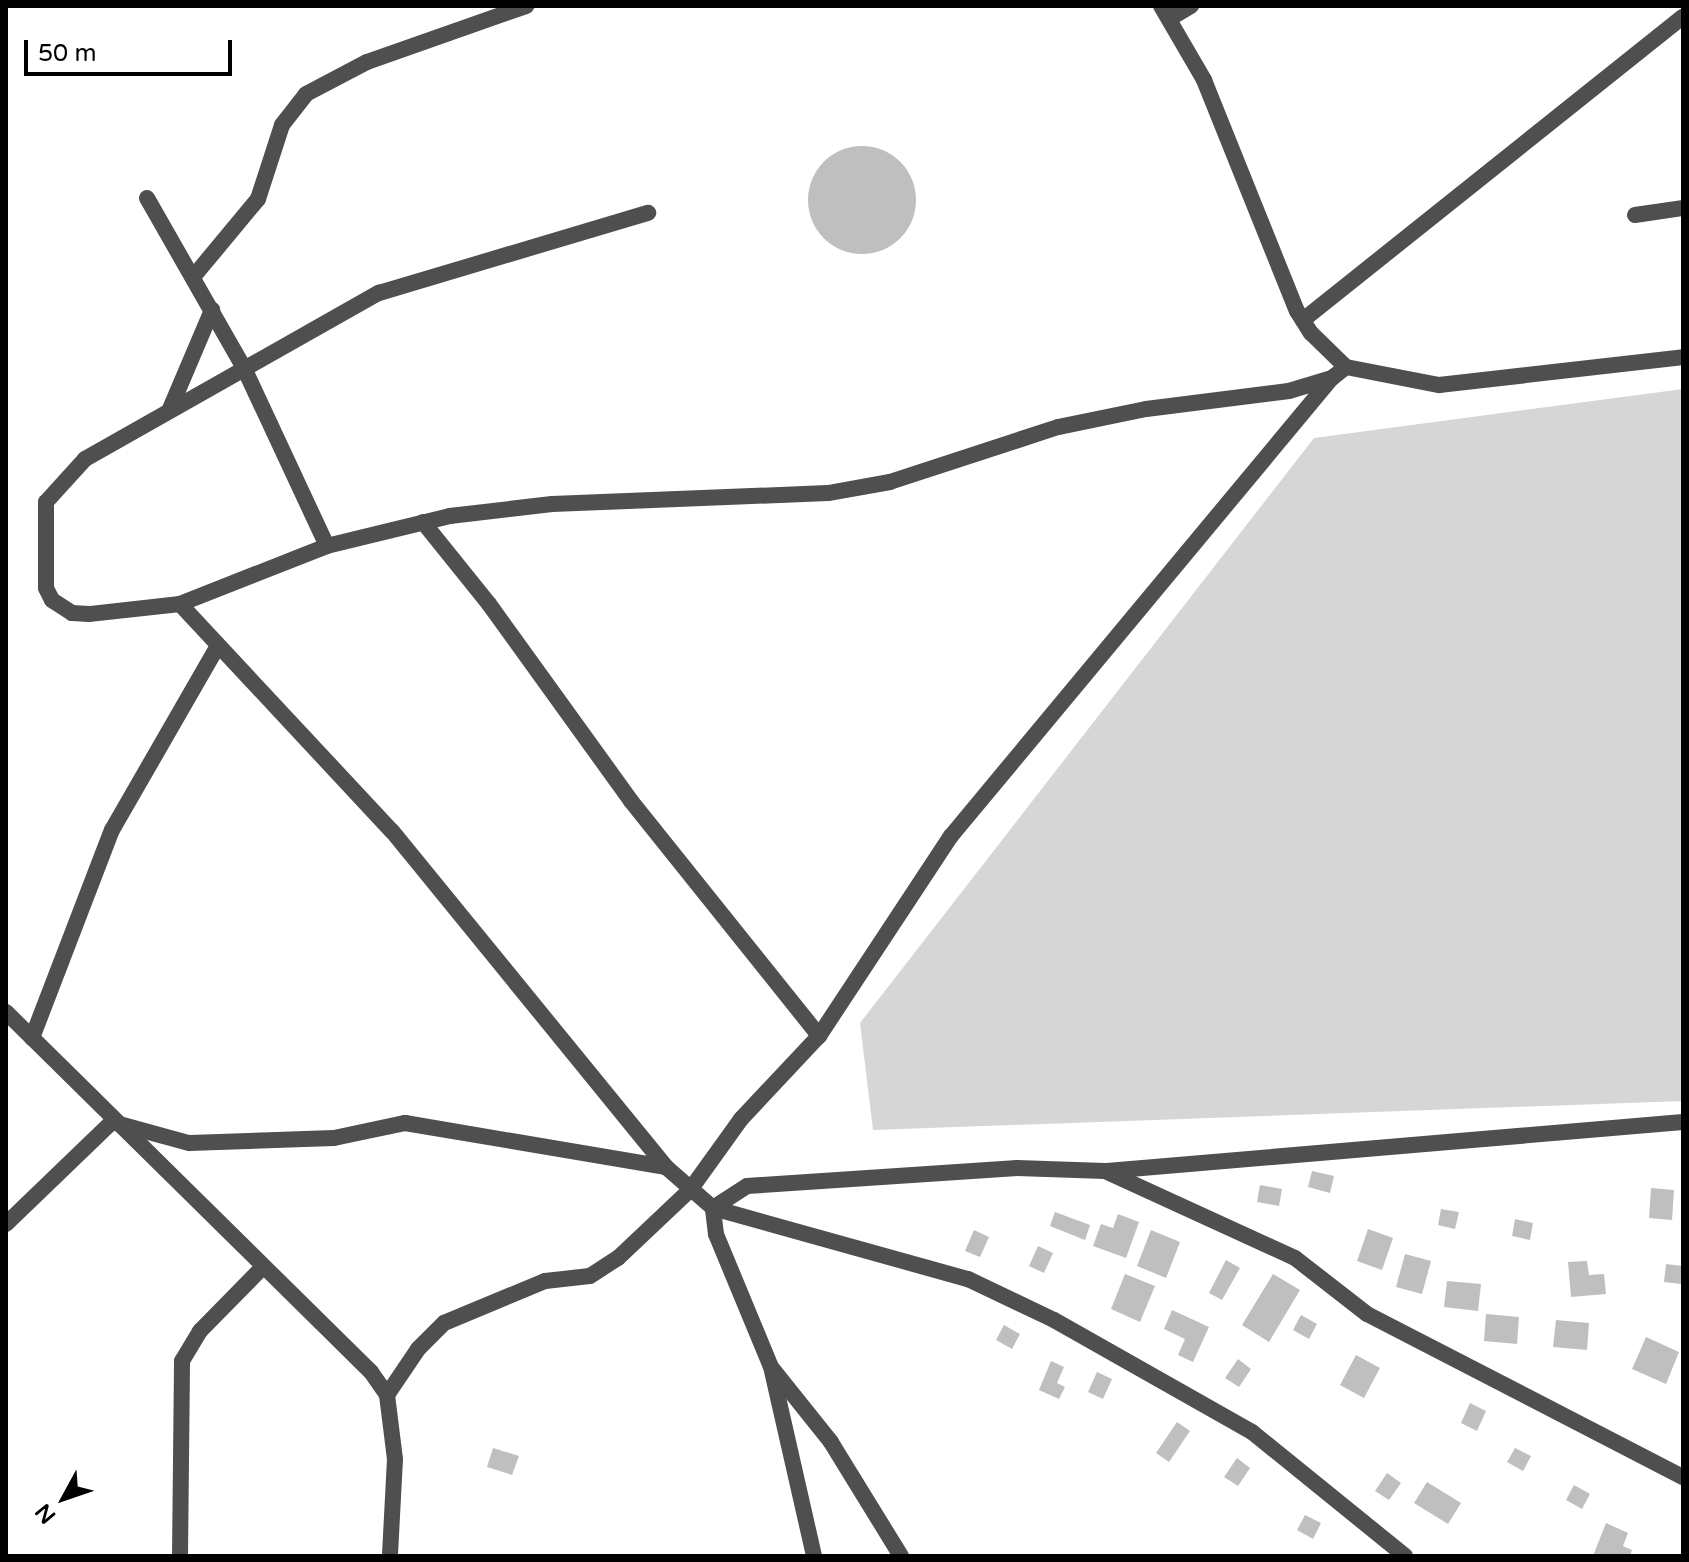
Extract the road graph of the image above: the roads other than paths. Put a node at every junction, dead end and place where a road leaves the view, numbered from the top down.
1 (526, 6) edge
2 (1191, 6) edge
3 (1165, 12) edge
4 (1683, 17) edge
5 (147, 198) dead end
6 (1683, 208) edge
7 (648, 213) dead end
8 (1635, 215) dead end
9 (194, 276) junction
10 (212, 310) junction
11 (1303, 320) junction
12 (1683, 357) edge
13 (244, 368) junction
14 (1339, 372) junction
15 (170, 409) junction
16 (423, 522) junction
17 (327, 546) junction
18 (180, 604) junction
19 (218, 646) junction
20 (6, 1012) edge
21 (819, 1036) junction
22 (32, 1038) junction
23 (112, 1122) junction
24 (1683, 1122) edge
25 (666, 1167) junction
26 (1105, 1171) junction
27 (690, 1190) junction
28 (713, 1208) junction
29 (6, 1224) edge
30 (262, 1268) junction
31 (771, 1367) junction
32 (387, 1395) junction
33 (1683, 1477) edge
34 (180, 1556) edge
35 (390, 1556) edge
36 (814, 1556) edge
37 (901, 1556) edge
38 (1405, 1556) edge

1 - 9 street
2 - 3 street
3 - 11 street
4 - 11 street
5 - 9 street
6 - 8 street
7 - 13 street
9 - 10 street
10 - 13 street
10 - 15 street
11 - 14 street
12 - 14 street
13 - 15 street
13 - 17 street
14 - 16 street
14 - 21 street
15 - 18 street
16 - 17 street
16 - 21 street
17 - 18 street
18 - 19 street
19 - 22 street
19 - 25 street
20 - 22 street
21 - 27 street
22 - 23 street
23 - 25 street
23 - 29 street
23 - 30 street
24 - 26 street
25 - 27 street
26 - 28 street
26 - 33 street
27 - 28 street
27 - 32 street
28 - 31 street
28 - 38 street
30 - 32 street
30 - 34 street
31 - 36 street
31 - 37 street
32 - 35 street

